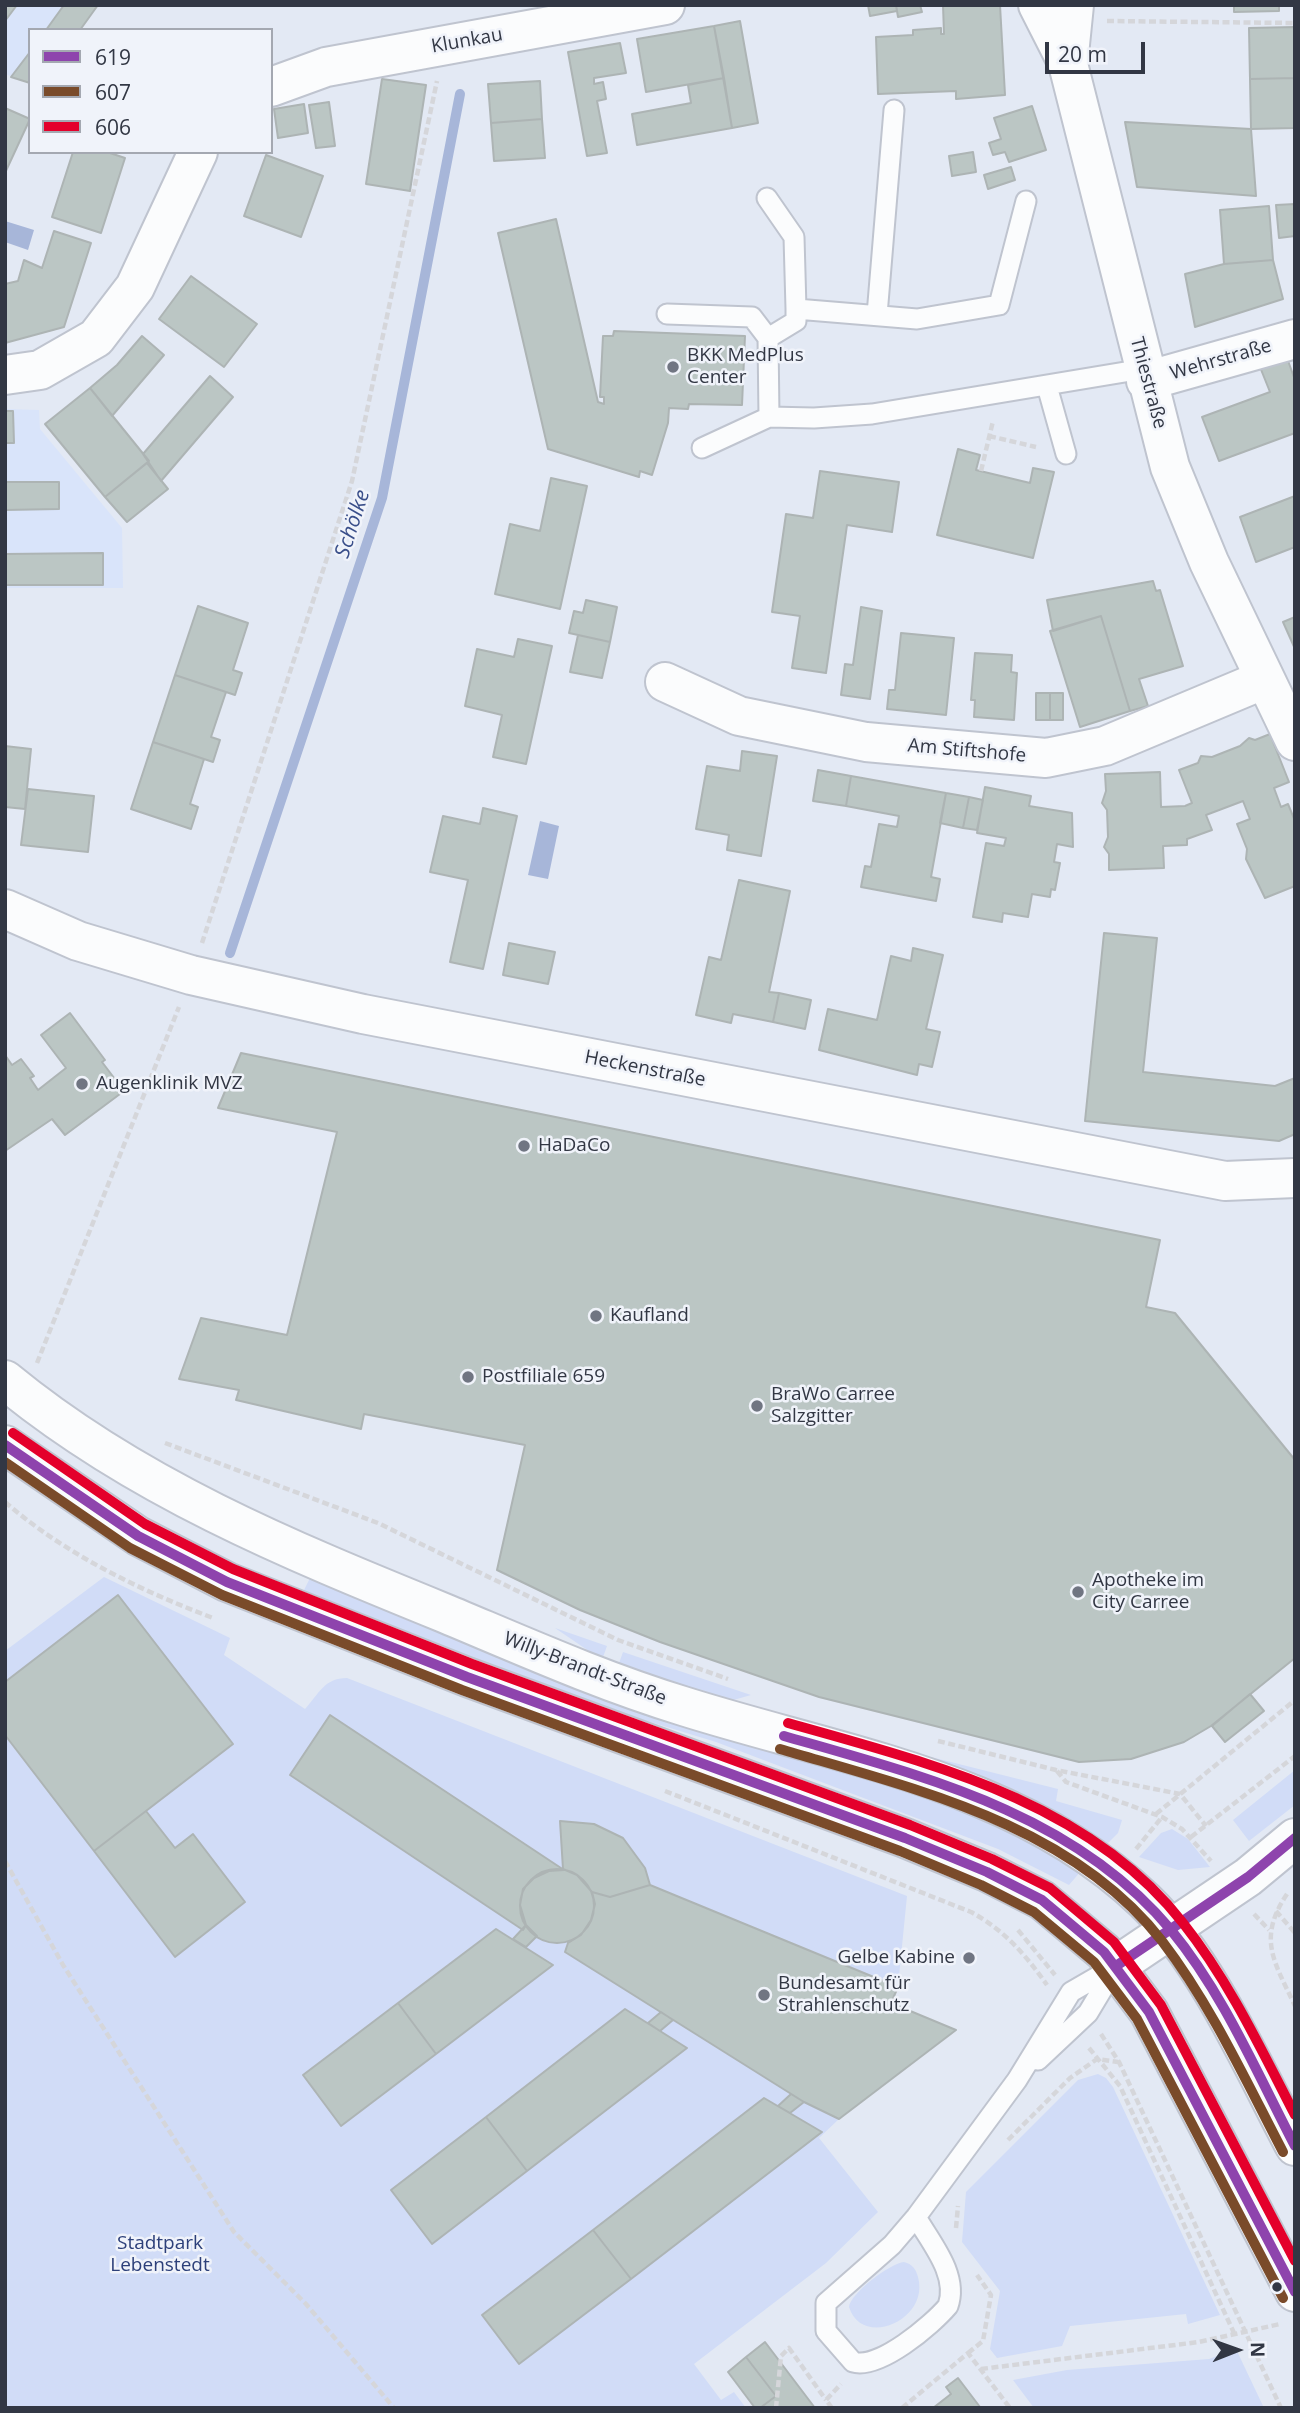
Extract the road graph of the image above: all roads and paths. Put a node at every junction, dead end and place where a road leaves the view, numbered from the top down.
1 (665, 5) edge
2 (1061, 10) edge
3 (1295, 23) edge
4 (467, 29) edge
5 (273, 86) edge
6 (894, 110) dead end
7 (197, 154) edge
8 (767, 198) dead end
9 (1026, 201) dead end
10 (796, 309) junction
11 (667, 314) dead end
12 (877, 316) junction
13 (768, 338) junction
14 (1295, 339) edge
15 (5, 375) edge
16 (1145, 375) junction
17 (1047, 386) junction
18 (999, 393) junction
19 (769, 417) junction
20 (989, 436) junction
21 (702, 448) dead end
22 (1066, 454) joint
23 (981, 471) dead end
24 (1265, 679) junction
25 (664, 682) dead end
26 (1295, 741) edge
27 (5, 909) edge
28 (191, 975) junction
29 (1295, 1178) edge
30 (47, 1370) dead end
31 (5, 1380) edge
32 (163, 1442) dead end
33 (5, 1445) edge
34 (740, 1682) dead end
35 (1295, 1700) edge
36 (937, 1740) dead end
37 (1295, 1755) edge
38 (1056, 1770) junction
39 (1180, 1794) junction
40 (1156, 1814) junction
41 (1163, 1817) dead end
42 (1206, 1826) junction
43 (1191, 1837) dead end
44 (1295, 1838) edge
45 (5, 1861) edge
46 (1010, 1922) dead end
47 (1171, 1930) junction
48 (1295, 1933) edge
49 (1116, 1966) junction
50 (1071, 1992) junction
51 (1295, 2006) edge
52 (1087, 2013) junction
53 (1097, 2059) junction
54 (1119, 2062) junction
55 (1017, 2080) junction
56 (1006, 2143) dead end
57 (1295, 2146) edge
58 (958, 2203) dead end
59 (916, 2217) junction
60 (956, 2231) dead end
61 (969, 2265) dead end
62 (1295, 2292) edge
63 (1275, 2326) dead end
64 (1245, 2331) junction
65 (1234, 2333) junction
66 (968, 2353) junction
67 (981, 2369) junction
68 (827, 2400) dead end
69 (394, 2408) edge
70 (776, 2408) edge
71 (902, 2408) edge
72 (1010, 2408) edge
73 (1281, 2408) edge

1 - 4 street, Klunkau
2 - 3 path
2 - 16 street, Thiestraße
4 - 5 street, Klunkau
4 - 28 path
6 - 12 lane
7 - 15 street
8 - 10 lane
9 - 12 lane
10 - 12 lane
10 - 13 lane
11 - 13 lane
13 - 19 lane
14 - 16 street, Wehrstraße
16 - 17 lane
16 - 24 street, Thiestraße
17 - 18 lane
17 - 22 lane
18 - 19 lane
18 - 20 path
19 - 21 lane
20 - 22 path
20 - 23 path
24 - 25 street, Am Stiftshofe
24 - 26 street, Thiestraße
27 - 28 street, Heckenstraße
28 - 29 street, Heckenstraße
28 - 30 path
31 - 47 street, Willy-Brandt-Straße
32 - 34 path
33 - 49 street
35 - 39 path
36 - 38 path
37 - 42 path
38 - 39 path
38 - 40 path
39 - 40 path
39 - 42 path
40 - 41 path
42 - 43 path
44 - 47 street
45 - 69 path
46 - 50 path
47 - 49 street
47 - 57 street, Willy-Brandt-Straße
48 - 51 path
49 - 50 lane
49 - 52 lane
49 - 62 street
50 - 55 lane
52 - 54 path
52 - 55 lane
53 - 54 path
53 - 56 path
53 - 65 path
54 - 64 path
55 - 59 lane
58 - 60 path
59 - 59 lane
61 - 66 path
63 - 64 path
64 - 65 path
64 - 73 path
65 - 67 path
66 - 67 path
66 - 71 path
67 - 72 path
68 - 70 path

